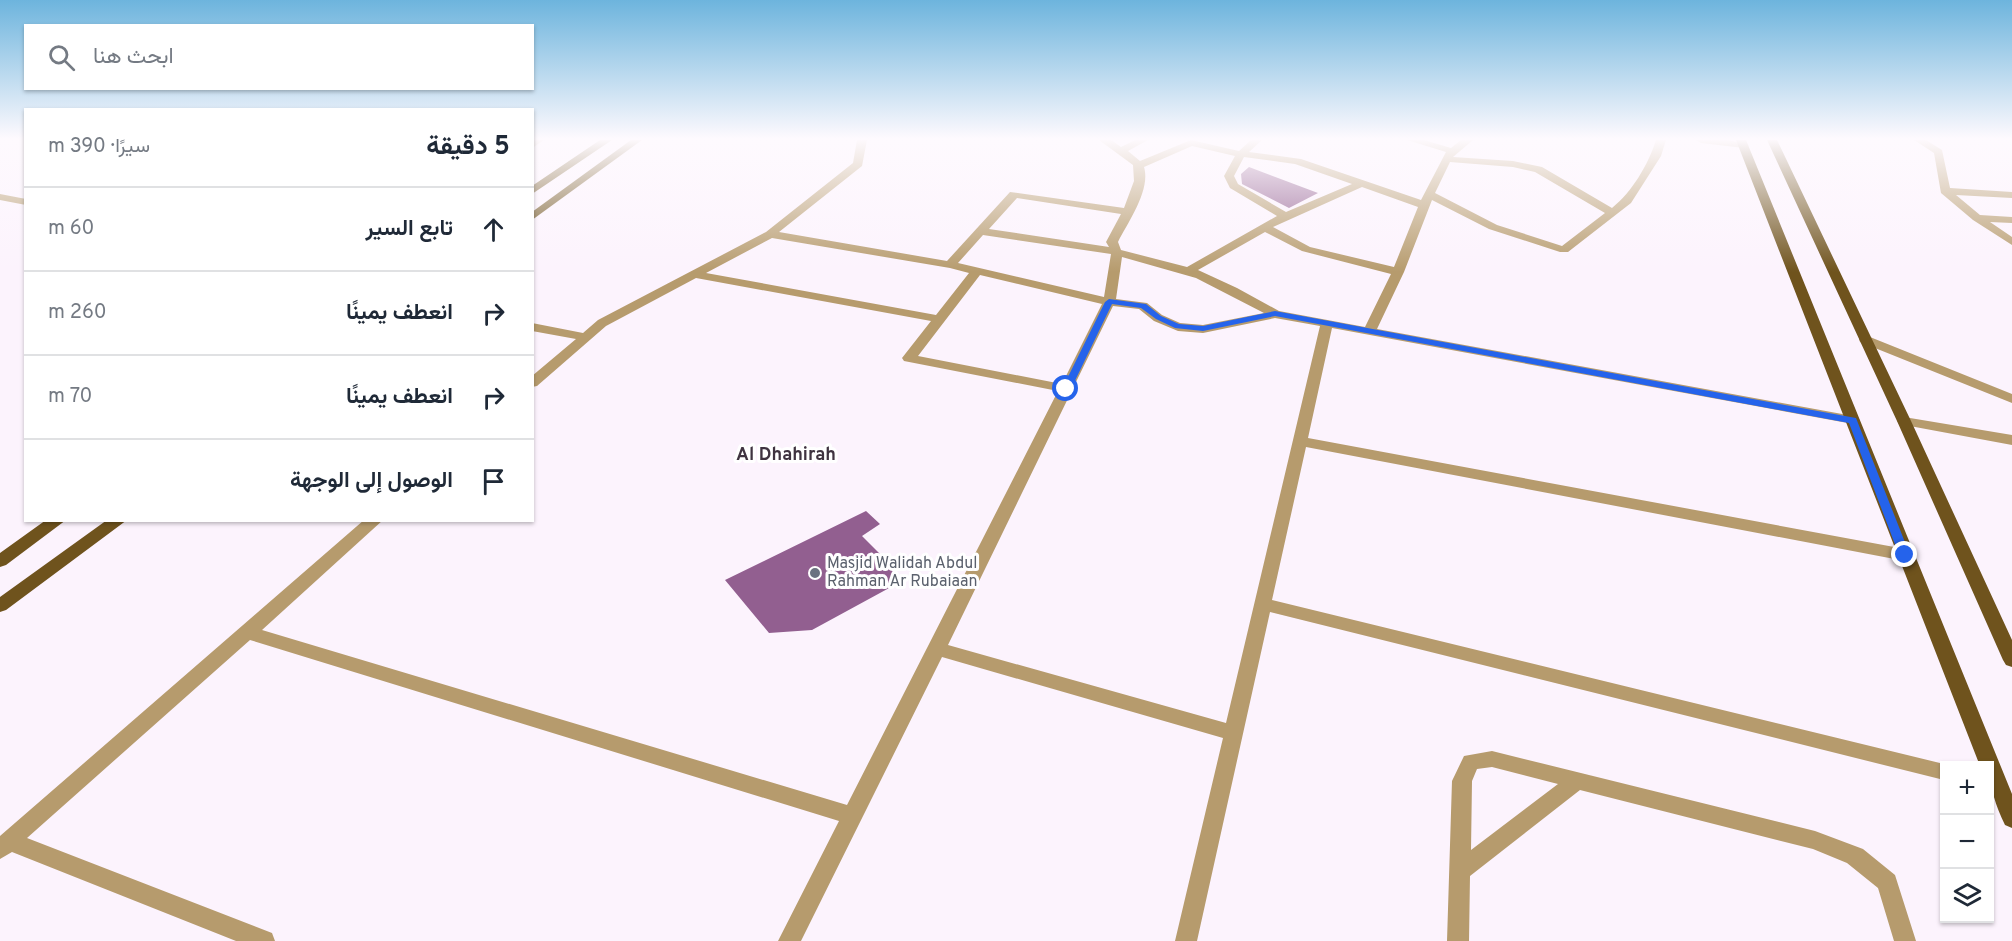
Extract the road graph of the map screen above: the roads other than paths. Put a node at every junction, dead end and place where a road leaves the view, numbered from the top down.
1 (577, 184) edge
2 (833, 184) edge
3 (1139, 184) edge
4 (1233, 184) edge
5 (1360, 184) edge
6 (1365, 184) edge
7 (1434, 184) edge
8 (1563, 184) edge
9 (1638, 184) edge
10 (1760, 184) edge
11 (1793, 184) edge
12 (1944, 184) edge
13 (1945, 190) junction
14 (1429, 194) junction
15 (2012, 195) edge
16 (0, 197) edge
17 (24, 202) edge
18 (1424, 205) junction
19 (1126, 212) junction
20 (1613, 212) junction
21 (534, 216) edge
22 (1285, 216) junction
23 (1977, 218) junction
24 (2012, 220) edge
25 (1265, 227) junction
26 (981, 231) junction
27 (770, 234) junction
28 (2012, 242) edge
29 (1117, 253) junction
30 (950, 265) junction
31 (977, 271) junction
32 (1188, 271) junction
33 (1398, 272) junction
34 (693, 274) junction
35 (1109, 302) junction
36 (1275, 314) junction
37 (940, 319) junction
38 (1327, 322) junction
39 (534, 327) edge
40 (1370, 330) junction
41 (585, 337) junction
42 (1865, 339) junction
43 (534, 381) edge
44 (1066, 389) junction
45 (2012, 399) edge
46 (1853, 420) junction
47 (1904, 421) junction
48 (1300, 441) junction
49 (2012, 441) edge
50 (55, 522) edge
51 (116, 522) edge
52 (373, 522) edge
53 (1905, 555) junction
54 (0, 561) edge
55 (1263, 604) junction
56 (0, 606) edge
57 (247, 632) junction
58 (937, 650) junction
59 (2012, 660) edge
60 (1234, 733) junction
61 (1940, 771) edge
62 (1578, 780) junction
63 (2000, 786) edge
64 (852, 816) junction
65 (2012, 819) edge
66 (4, 845) edge
67 (1460, 871) junction
68 (264, 941) edge
69 (789, 941) edge
70 (1186, 941) edge
71 (1458, 941) edge
72 (1905, 941) edge

1 - 21 main road
2 - 27 street
3 - 19 street
4 - 22 street
5 - 22 street
6 - 18 street
7 - 14 street
8 - 20 street
9 - 20 street
10 - 46 main road
11 - 42 main road
12 - 13 street
13 - 15 street
13 - 23 street
14 - 18 street
14 - 20 street
16 - 17 street
18 - 33 street
19 - 26 street
19 - 29 street
22 - 25 street
23 - 24 street
23 - 28 street
25 - 32 street
25 - 33 street
26 - 29 street
26 - 30 street
27 - 30 street
27 - 34 street
29 - 32 street
29 - 35 street
30 - 31 street
31 - 35 street
31 - 37 street
32 - 36 street
33 - 40 street
34 - 37 street
34 - 41 street
35 - 36 street
35 - 44 street
36 - 38 street
37 - 44 street
38 - 40 street
38 - 48 street
39 - 41 street
40 - 46 street
41 - 43 street
42 - 45 street
42 - 47 main road
44 - 58 street
46 - 53 main road
47 - 49 street
47 - 59 main road
48 - 53 street
48 - 55 street
50 - 54 main road
51 - 56 main road
52 - 57 street
53 - 63 main road
55 - 60 street
55 - 61 street
57 - 64 street
57 - 66 street
58 - 60 street
58 - 64 street
60 - 70 street
62 - 67 street
62 - 67 street
62 - 72 street
63 - 65 main road
64 - 69 street
66 - 68 street
67 - 71 street

